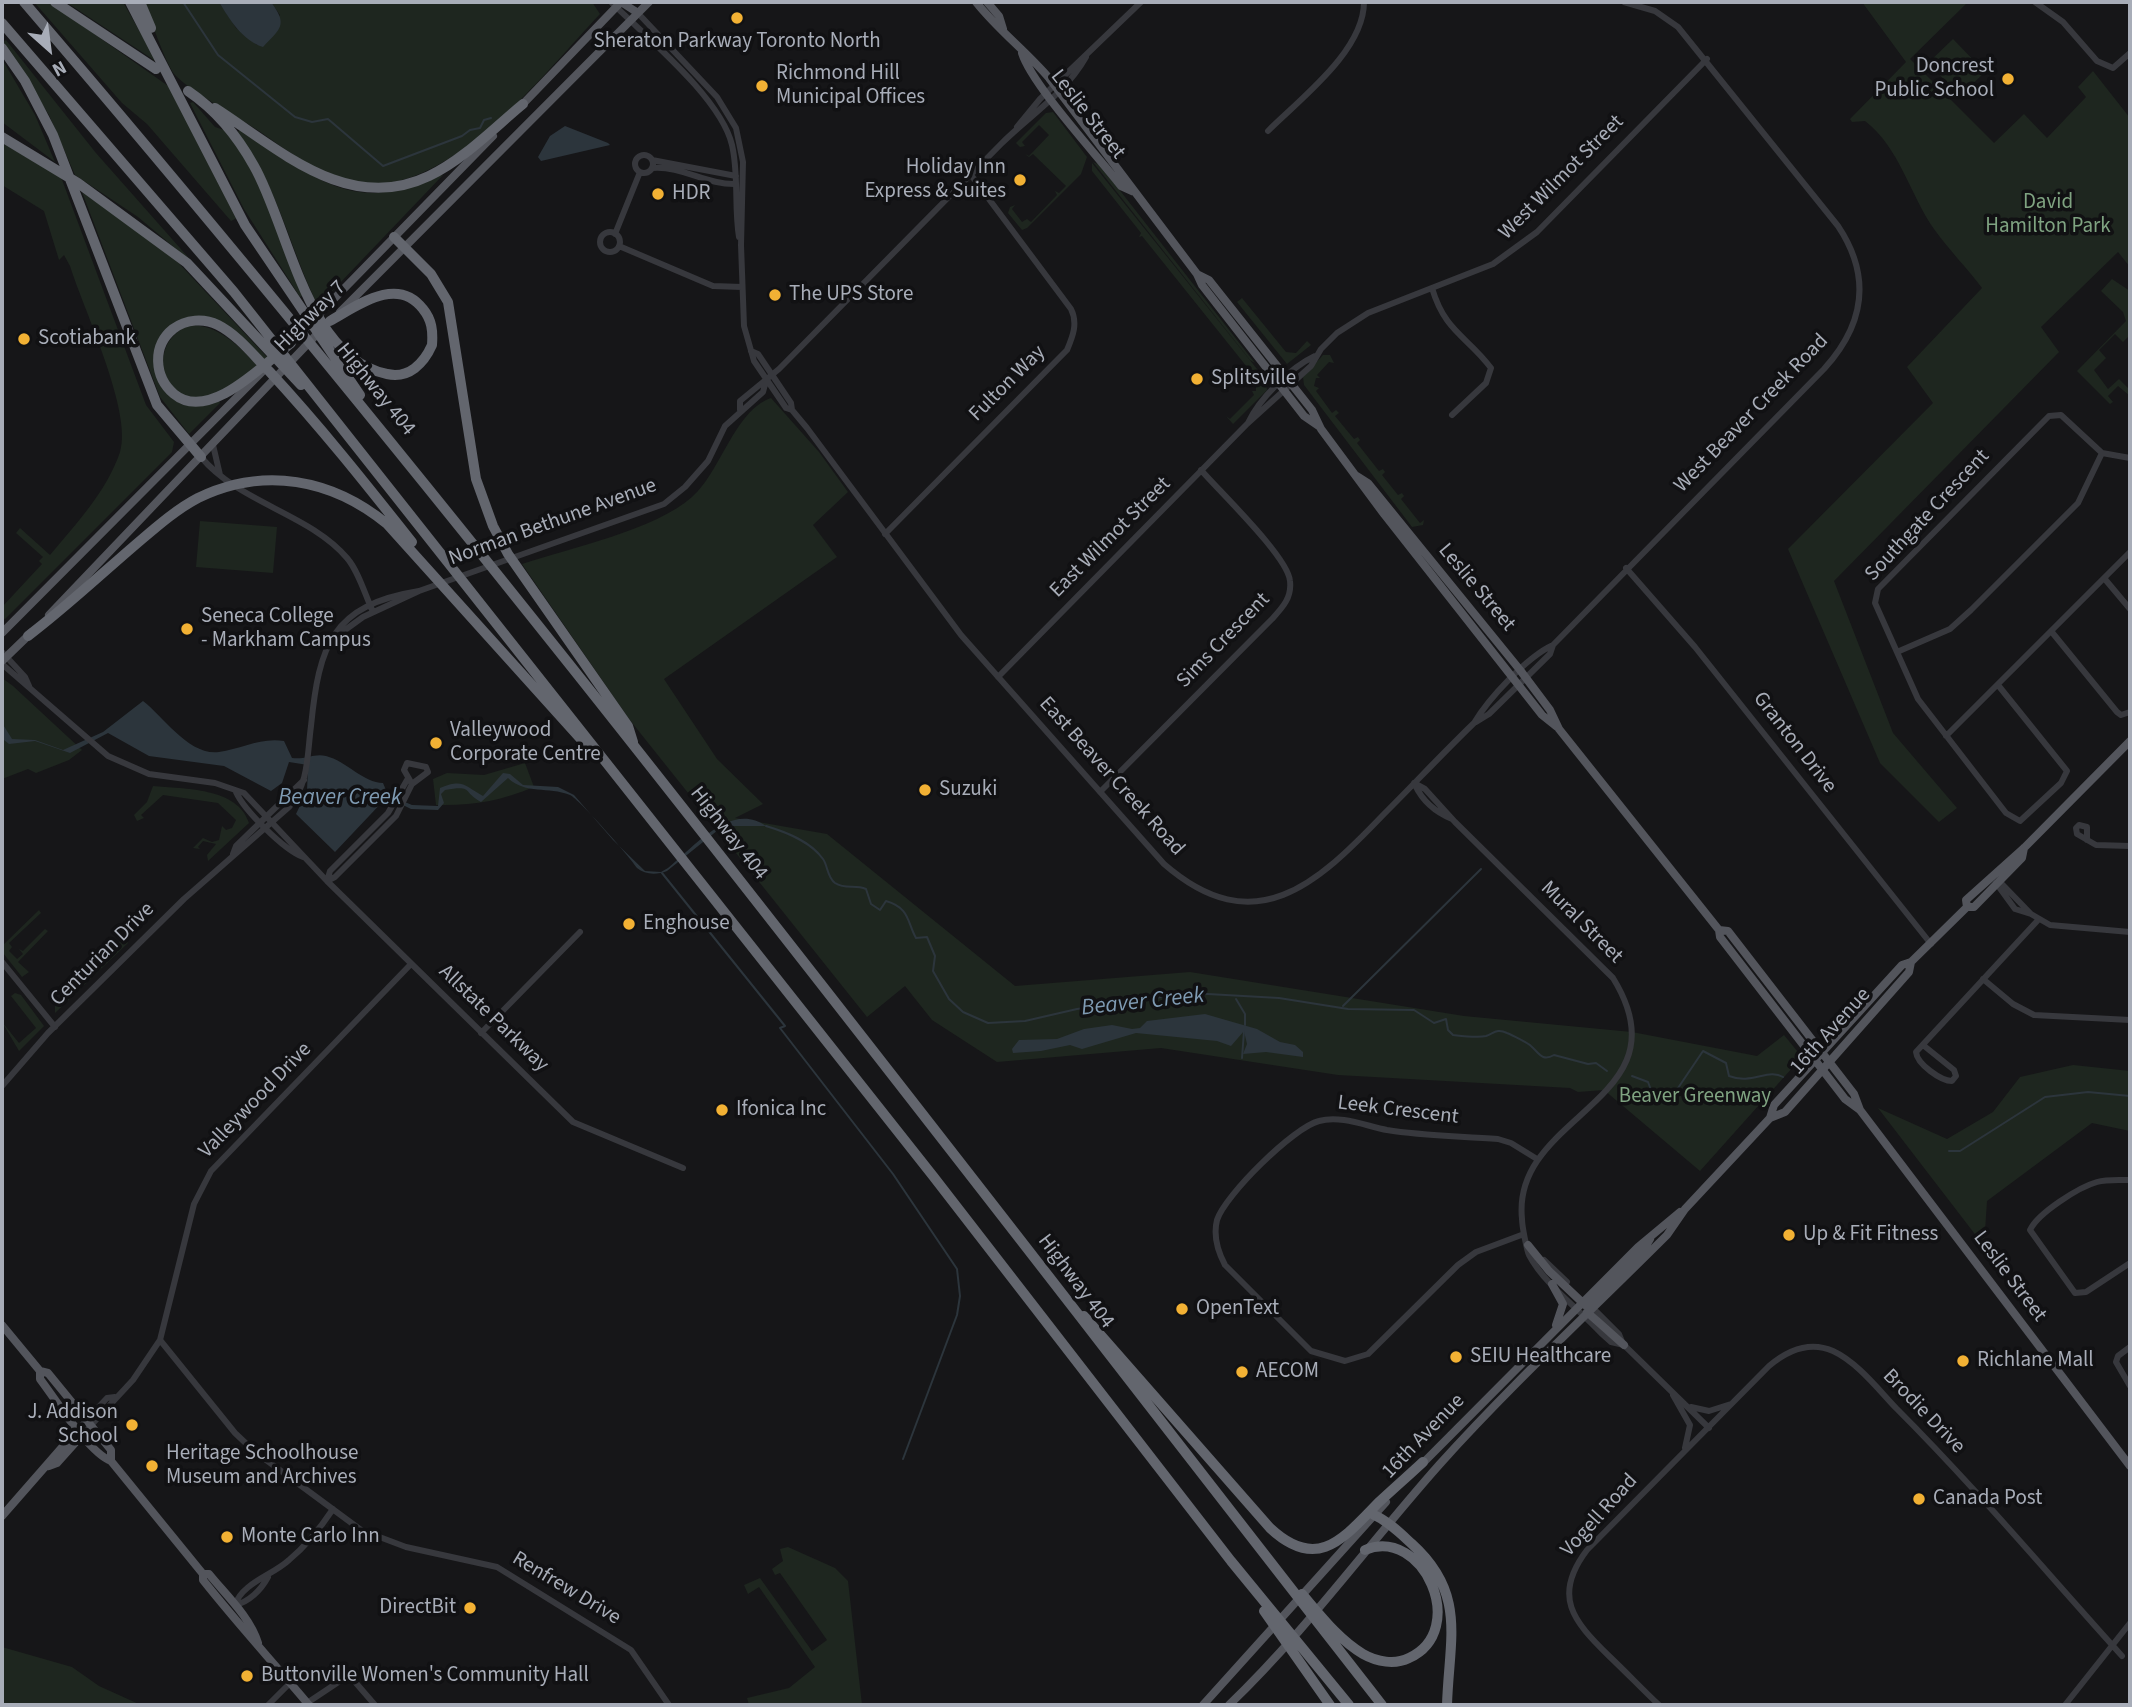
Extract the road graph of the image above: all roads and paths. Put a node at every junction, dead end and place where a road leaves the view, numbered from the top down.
1 (24, 2) edge
2 (55, 2) edge
3 (130, 2) edge
4 (140, 2) edge
5 (649, 2) edge
6 (976, 2) edge
7 (987, 2) edge
8 (1141, 2) edge
9 (1364, 2) edge
10 (1623, 2) edge
11 (2035, 2) edge
12 (619, 3) edge
13 (638, 13) junction
14 (630, 21) junction
15 (2, 23) edge
16 (1003, 29) junction
17 (2, 48) edge
18 (1022, 53) junction
19 (2130, 53) edge
20 (1707, 59) junction
21 (156, 69) dead end
22 (1057, 89) junction
23 (1049, 96) junction
24 (523, 104) junction
25 (186, 108) junction
26 (2, 130) edge
27 (1268, 131) dead end
28 (2, 137) edge
29 (652, 160) junction
30 (54, 168) junction
31 (653, 168) junction
32 (640, 172) junction
33 (971, 175) junction
34 (734, 176) junction
35 (743, 176) junction
36 (735, 184) junction
37 (744, 184) junction
38 (1132, 191) junction
39 (615, 234) junction
40 (394, 237) junction
41 (741, 245) junction
42 (620, 246) junction
43 (405, 248) junction
44 (742, 287) junction
45 (1432, 288) junction
46 (310, 312) junction
47 (324, 334) junction
48 (291, 343) junction
49 (270, 345) junction
50 (769, 378) junction
51 (1286, 384) junction
52 (1452, 415) dead end
53 (213, 444) junction
54 (190, 445) junction
55 (2102, 453) junction
56 (201, 457) junction
57 (2130, 458) edge
58 (1201, 470) junction
59 (1357, 476) junction
60 (221, 477) junction
61 (885, 534) junction
62 (2130, 552) edge
63 (1626, 568) junction
64 (2104, 578) junction
65 (419, 591) junction
66 (369, 604) junction
67 (463, 606) junction
68 (2130, 609) edge
69 (373, 612) junction
70 (2051, 631) junction
71 (2, 633) edge
72 (28, 636) junction
73 (334, 638) junction
74 (1897, 652) junction
75 (3, 659) edge
76 (1523, 674) junction
77 (998, 677) junction
78 (1516, 681) junction
79 (1998, 685) junction
80 (2130, 712) edge
81 (1559, 729) junction
82 (1946, 736) junction
83 (2130, 741) edge
84 (636, 749) junction
85 (410, 782) dead end
86 (1414, 783) junction
87 (236, 792) junction
88 (1100, 792) junction
89 (638, 801) junction
90 (270, 819) junction
91 (264, 825) junction
92 (2087, 840) dead end
93 (2130, 846) edge
94 (2024, 848) junction
95 (303, 857) junction
96 (1990, 876) junction
97 (327, 881) junction
98 (1997, 884) junction
99 (1966, 907) junction
100 (2039, 919) junction
101 (1718, 930) junction
102 (580, 932) dead end
103 (2130, 932) edge
104 (1931, 944) junction
105 (2, 962) edge
106 (1911, 962) junction
107 (411, 964) junction
108 (1983, 979) junction
109 (2130, 1020) edge
110 (55, 1027) junction
111 (481, 1033) junction
112 (1923, 1045) junction
113 (1821, 1052) junction
114 (1815, 1060) junction
115 (1825, 1065) junction
116 (2, 1086) edge
117 (1770, 1118) junction
118 (1537, 1159) junction
119 (684, 1168) dead end
120 (2130, 1180) edge
121 (1685, 1209) junction
122 (1524, 1234) junction
123 (1528, 1245) junction
124 (2130, 1263) edge
125 (1044, 1272) junction
126 (1552, 1284) junction
127 (1586, 1308) junction
128 (2, 1325) edge
129 (160, 1340) junction
130 (1544, 1342) junction
131 (1624, 1345) joint
132 (2130, 1347) edge
133 (40, 1371) junction
134 (1666, 1385) junction
135 (2130, 1386) edge
136 (1733, 1404) junction
137 (1688, 1406) junction
138 (88, 1422) junction
139 (1709, 1428) junction
140 (81, 1431) junction
141 (1683, 1453) junction
142 (111, 1461) junction
143 (1423, 1462) junction
144 (2130, 1466) edge
145 (333, 1509) junction
146 (2, 1514) edge
147 (1374, 1515) junction
148 (1389, 1524) junction
149 (1365, 1550) junction
150 (203, 1574) junction
151 (235, 1605) junction
152 (227, 1610) junction
153 (2130, 1623) edge
154 (1324, 1625) junction
155 (258, 1643) junction
156 (2113, 1645) junction
157 (1295, 1646) junction
158 (2122, 1656) dead end
159 (290, 1683) junction
160 (308, 1704) edge
161 (268, 1705) edge
162 (375, 1705) edge
163 (669, 1705) edge
164 (1203, 1705) edge
165 (1229, 1705) edge
166 (1330, 1705) edge
167 (1349, 1705) edge
168 (1381, 1705) edge
169 (1447, 1705) edge
170 (1659, 1705) edge
171 (2065, 1705) edge

1 - 47 highway, Highway 404
2 - 21 highway
3 - 25 highway
4 - 25 highway
5 - 13 main road, Highway 7
6 - 16 main road, Leslie Street
7 - 16 main road, Leslie Street
8 - 22 street, Norman Bethune Avenue
9 - 27 street
10 - 20 street, West Beaver Creek Road
11 - 19 street
12 - 13 main road
12 - 14 street, East Beaver Creek Road
12 - 24 main road, Highway 7
13 - 14 main road, Highway 7
13 - 35 street, East Beaver Creek Road
14 - 34 street, East Beaver Creek Road
14 - 43 main road, Highway 7
15 - 49 highway
16 - 18 main road, Leslie Street
17 - 54 highway
18 - 22 main road, Leslie Street
18 - 23 main road, Leslie Street
20 - 45 street, West Wilmot Street
20 - 63 street, West Beaver Creek Road
22 - 23 street, Norman Bethune Avenue
22 - 38 main road, Leslie Street
23 - 33 street, Norman Bethune Avenue
23 - 38 main road, Leslie Street
24 - 40 main road, Highway 7
24 - 46 highway
25 - 46 highway
26 - 30 highway
28 - 30 highway
29 - 31 street
29 - 32 street
29 - 34 street
30 - 49 highway
31 - 32 street
31 - 36 street
32 - 39 street
33 - 50 street, Norman Bethune Avenue
33 - 61 street, Fulton Way
34 - 35 street
34 - 36 street, East Beaver Creek Road
35 - 37 street, East Beaver Creek Road
36 - 37 street
36 - 41 street, East Beaver Creek Road
37 - 41 street, East Beaver Creek Road
38 - 51 main road, Leslie Street
39 - 42 street
39 - 42 street
40 - 43 highway
40 - 48 main road, Highway 7
41 - 44 street, East Beaver Creek Road
42 - 44 street
43 - 47 main road, Highway 7
43 - 84 highway
44 - 50 street, East Beaver Creek Road
45 - 51 street, West Wilmot Street
45 - 52 street
46 - 47 highway
47 - 47 highway
47 - 53 main road, Highway 7
47 - 84 highway, Highway 404
48 - 54 main road, Highway 7
48 - 67 highway
49 - 89 highway
50 - 61 street, East Beaver Creek Road
50 - 65 street, Norman Bethune Avenue
51 - 58 street, East Wilmot Street
51 - 59 main road, Leslie Street
53 - 56 main road, Highway 7
53 - 60 street
54 - 56 highway
54 - 71 main road, Highway 7
55 - 57 street
55 - 74 street
55 - 74 street, Southgate Crescent
56 - 60 street
56 - 72 main road, Highway 7
58 - 77 street, East Wilmot Street
58 - 88 street, Sims Crescent
59 - 76 main road, Leslie Street
59 - 78 main road, Leslie Street
60 - 66 street
61 - 77 street, East Beaver Creek Road
62 - 64 street
63 - 76 street, West Beaver Creek Road
63 - 104 street, Granton Drive
64 - 68 street
64 - 70 street
65 - 66 street, Norman Bethune Avenue
65 - 69 street, Norman Bethune Avenue
66 - 69 street
66 - 73 street, Norman Bethune Avenue
67 - 72 highway
67 - 89 highway
69 - 73 street, Norman Bethune Avenue
70 - 79 street
70 - 80 street
72 - 75 main road, Highway 7
73 - 90 street, Norman Bethune Avenue
74 - 82 street, Southgate Crescent
75 - 87 street, Allstate Parkway
76 - 78 street, East Beaver Creek Road
76 - 81 main road, Leslie Street
77 - 88 street, East Beaver Creek Road
78 - 81 main road, Leslie Street
78 - 86 street, East Beaver Creek Road
79 - 82 street
79 - 82 street, Southgate Crescent
81 - 101 main road, Leslie Street
83 - 94 main road, 16th Avenue
84 - 125 highway, Highway 404
85 - 97 street
86 - 88 street, East Beaver Creek Road
86 - 118 street, Mural Street
87 - 90 street, Allstate Parkway
87 - 91 street, Allstate Parkway
89 - 157 highway
90 - 91 street, Centurian Drive
90 - 95 street, Allstate Parkway
91 - 95 street, Allstate Parkway
91 - 110 street, Centurian Drive
92 - 93 street
94 - 96 main road, 16th Avenue
94 - 98 main road, 16th Avenue
95 - 97 street, Allstate Parkway
96 - 98 street
96 - 99 main road, 16th Avenue
97 - 107 street, Allstate Parkway
98 - 99 main road, 16th Avenue
98 - 100 street
99 - 104 main road, 16th Avenue
100 - 103 street
100 - 108 street
101 - 113 main road, Leslie Street
101 - 114 main road, Leslie Street
102 - 111 street
104 - 106 main road, 16th Avenue
105 - 110 street
106 - 113 main road, 16th Avenue
106 - 115 main road, 16th Avenue
107 - 111 street, Allstate Parkway
107 - 129 street, Valleywood Drive
108 - 109 street
108 - 112 street
110 - 116 street, Centurian Drive
111 - 119 street, Allstate Parkway
112 - 112 street
113 - 114 main road, 16th Avenue
113 - 115 main road, Leslie Street
114 - 115 main road, Leslie Street
114 - 117 main road, 16th Avenue
115 - 117 main road, 16th Avenue
115 - 144 main road, Leslie Street
117 - 121 main road, 16th Avenue
118 - 122 street, Mural Street
118 - 122 street, Leek Crescent
120 - 124 street
121 - 127 main road, 16th Avenue
121 - 127 main road, 16th Avenue
122 - 123 street, Mural Street
123 - 126 street, Mural Street
123 - 127 main road
125 - 143 highway
125 - 154 highway, Highway 404
126 - 127 street, Mural Street
126 - 130 main road
127 - 130 main road, 16th Avenue
127 - 131 main road
127 - 148 main road, 16th Avenue
128 - 133 main road
129 - 138 street, Valleywood Drive
129 - 145 street, Renfrew Drive
130 - 143 main road, 16th Avenue
131 - 134 street
132 - 135 street
133 - 138 main road
133 - 140 main road
134 - 137 street
134 - 141 street
136 - 137 street
136 - 139 street, Brodie Drive
136 - 156 street, Brodie Drive
137 - 139 street
138 - 140 street, Valleywood Drive
138 - 142 main road
139 - 141 street, Brodie Drive
140 - 142 main road
140 - 146 main road
141 - 170 street, Vogell Road
142 - 150 main road
143 - 147 main road, 16th Avenue
145 - 151 street
145 - 163 street, Renfrew Drive
147 - 148 highway
147 - 164 main road, 16th Avenue
148 - 149 main road, 16th Avenue
148 - 169 highway
149 - 154 highway
149 - 165 main road, 16th Avenue
150 - 151 main road
150 - 152 main road
151 - 152 street
151 - 155 main road
152 - 155 main road
153 - 156 street
154 - 168 highway
155 - 159 main road
156 - 158 street, Brodie Drive
156 - 171 street
157 - 166 highway
157 - 167 highway
159 - 160 main road
159 - 161 street
160 - 162 street

